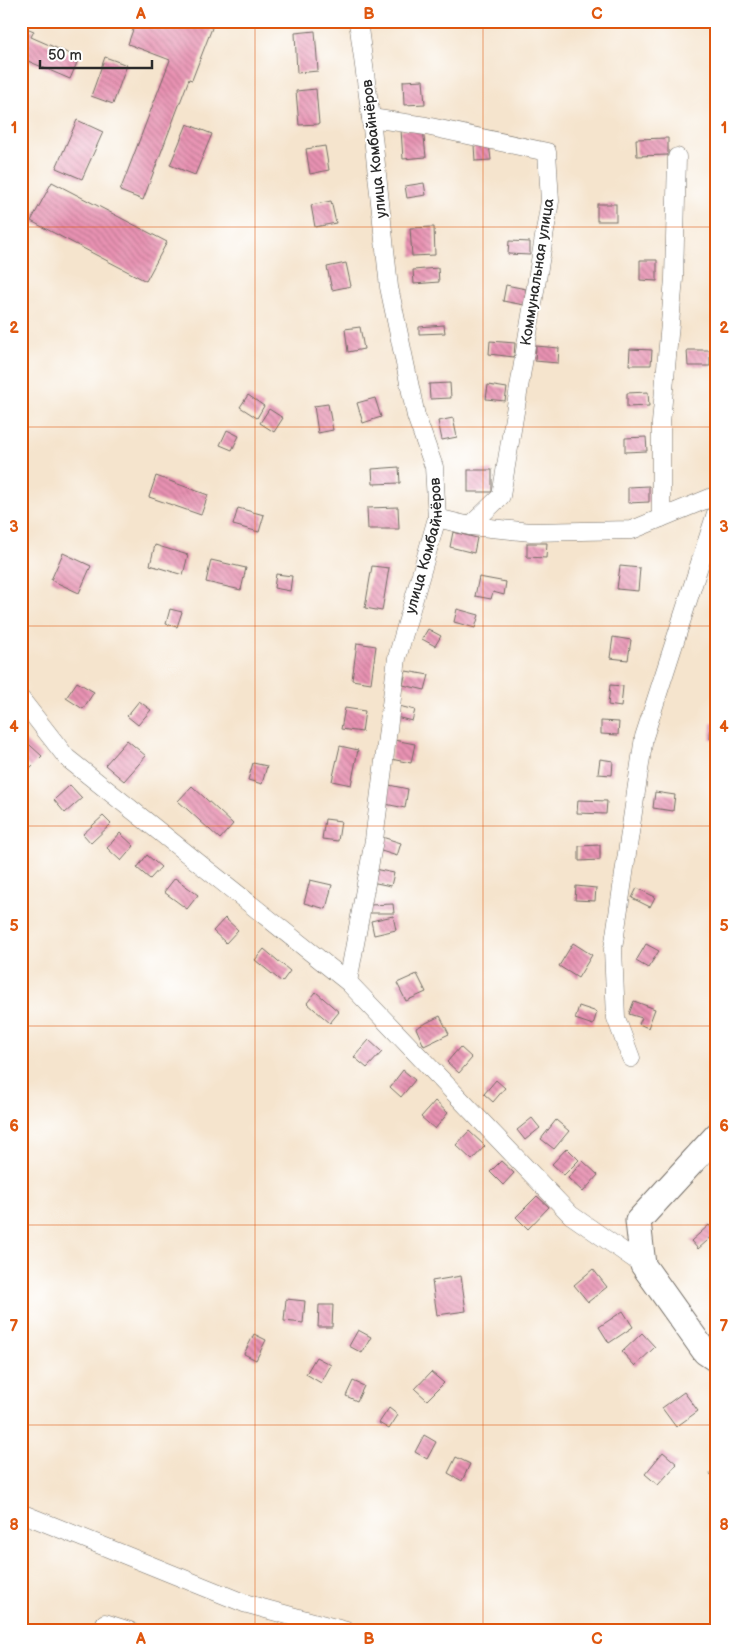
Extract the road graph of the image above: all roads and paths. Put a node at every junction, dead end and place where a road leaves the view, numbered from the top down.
1 (358, 21) edge
2 (371, 118) junction
3 (677, 157) dead end
4 (717, 495) edge
5 (717, 510) edge
6 (437, 518) junction
7 (661, 518) junction
8 (470, 526) junction
9 (21, 699) edge
10 (348, 982) junction
11 (631, 1058) dead end
12 (717, 1135) edge
13 (643, 1265) junction
14 (717, 1360) edge
15 (21, 1513) edge
16 (105, 1623) dead end
17 (130, 1631) edge
18 (346, 1631) edge

1 - 2 street, улица Комбайнёров
2 - 6 street, улица Комбайнёров
2 - 8 street, Коммунальная улица
3 - 7 street
4 - 7 street
5 - 11 street
6 - 8 street
6 - 10 street, улица Комбайнёров
7 - 8 street
9 - 10 street
10 - 13 street
12 - 13 street
13 - 14 street
15 - 18 street
16 - 17 street

